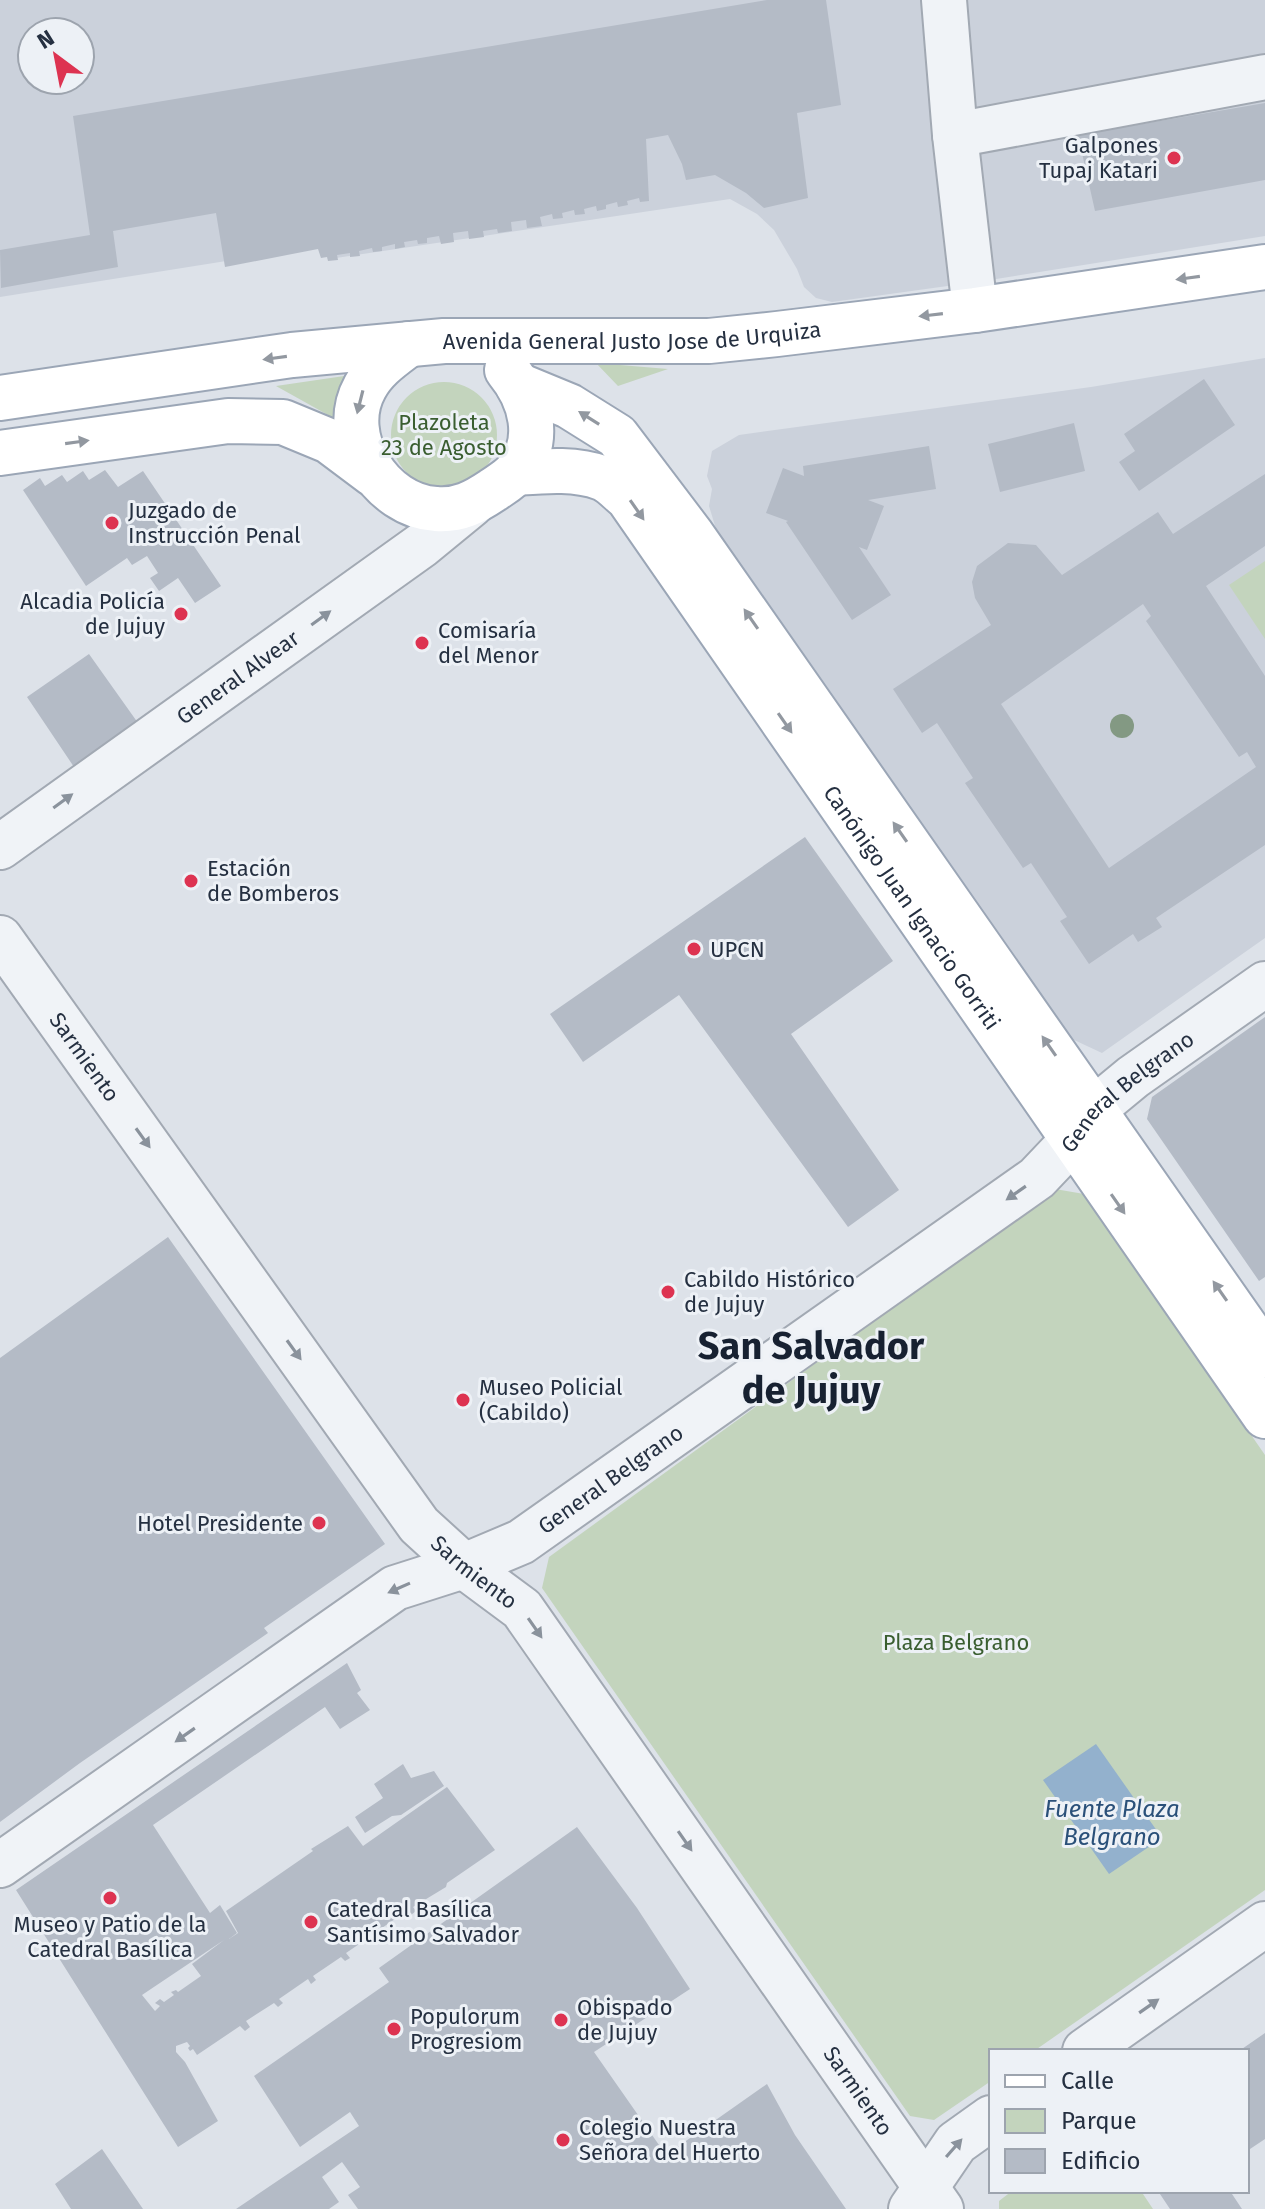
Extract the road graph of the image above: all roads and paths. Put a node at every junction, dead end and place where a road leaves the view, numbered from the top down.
1 (944, 0) edge
2 (1265, 77) edge
3 (955, 135) junction
4 (1265, 267) edge
5 (975, 310) junction
6 (426, 343) junction
7 (518, 385) junction
8 (0, 398) edge
9 (0, 453) edge
10 (516, 473) junction
11 (379, 479) junction
12 (472, 504) junction
13 (0, 847) edge
14 (0, 938) edge
15 (1265, 984) edge
16 (1083, 1125) junction
17 (1265, 1355) edge
18 (1265, 1416) edge
19 (464, 1566) junction
20 (0, 1865) edge
21 (1265, 1924) edge
22 (1088, 2049) edge
23 (989, 2119) edge
24 (926, 2202) edge

1 - 3 street
2 - 3 street
3 - 5 street
4 -> 5 main road, Avenida General Justo Jose de Urquiza
5 -> 6 main road, Avenida General Justo Jose de Urquiza
6 - 7 main road
6 -> 8 main road, Avenida General Justo Jose de Urquiza
6 -> 11 main road
7 - 10 main road
16 -> 7 main road, Canónigo Juan Ignacio Gorriti
9 -> 11 main road
10 - 12 main road
10 -> 16 main road, Canónigo Juan Ignacio Gorriti
11 - 12 main road
13 -> 12 street, General Alvear
14 -> 19 street, Sarmiento
15 - 16 street, General Belgrano
17 -> 16 main road, Canónigo Juan Ignacio Gorriti
16 -> 18 main road, Canónigo Juan Ignacio Gorriti
16 -> 19 street, General Belgrano
19 -> 20 street, General Belgrano
19 -> 24 street, Sarmiento
22 -> 21 street
24 -> 23 street

